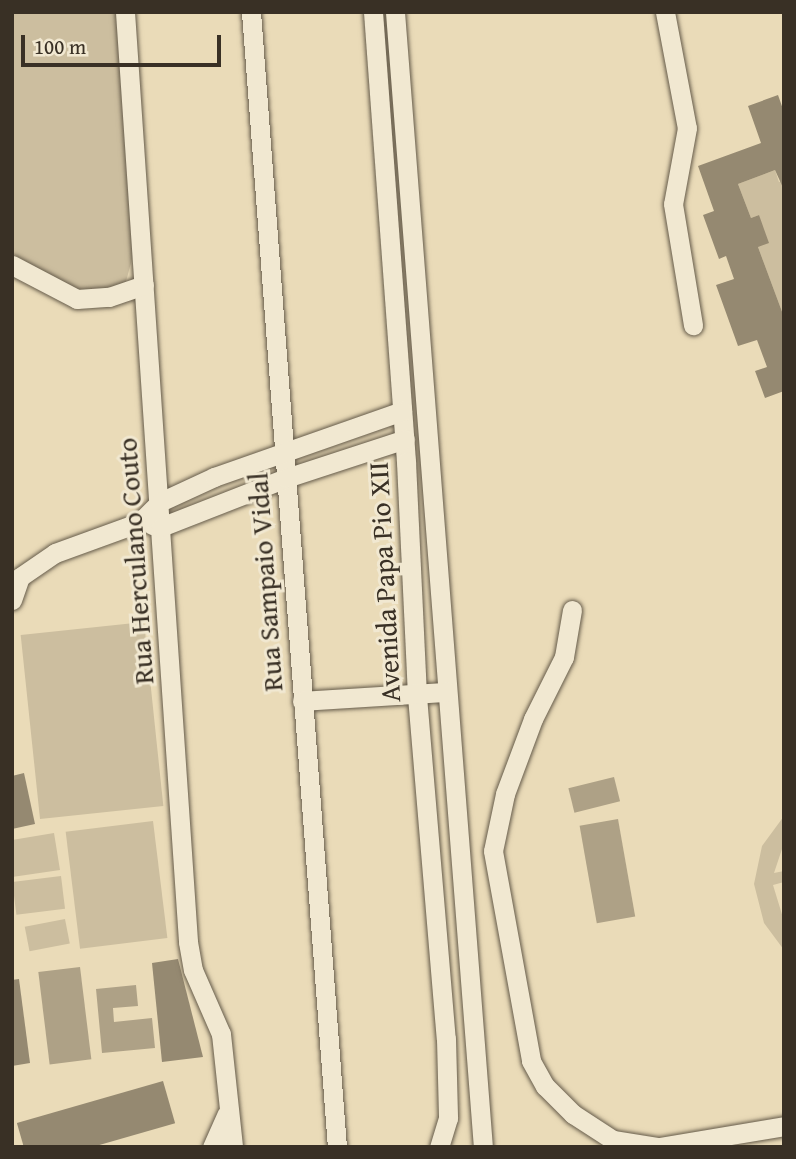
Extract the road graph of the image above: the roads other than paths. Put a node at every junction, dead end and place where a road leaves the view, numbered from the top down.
1 (125, 12) edge
2 (250, 12) edge
3 (373, 12) edge
4 (395, 12) edge
5 (665, 12) edge
6 (405, 152) junction
7 (384, 153) junction
8 (12, 265) edge
9 (144, 285) junction
10 (693, 324) dead end
11 (402, 411) junction
12 (405, 439) junction
13 (283, 451) junction
14 (286, 478) junction
15 (160, 502) junction
16 (140, 522) junction
17 (161, 527) junction
18 (12, 600) edge
19 (572, 610) dead end
20 (447, 692) junction
21 (417, 696) junction
22 (302, 701) junction
23 (230, 1099) junction
24 (784, 1126) edge
25 (212, 1147) edge
26 (233, 1147) edge
27 (337, 1147) edge
28 (439, 1147) edge
29 (483, 1147) edge
30 (659, 1147) edge

1 - 9 street, Rua Herculano Couto
2 - 13 street, Rua Sampaio Vidal
3 - 7 street, Avenida Papa Pio XII
4 - 6 street, Avenida Papa Pio XII
5 - 10 street
6 - 7 street
6 - 20 street, Avenida Papa Pio XII
7 - 11 street, Avenida Papa Pio XII
8 - 9 street
9 - 15 street, Rua Herculano Couto
11 - 12 street, Avenida Papa Pio XII
11 - 13 street
12 - 14 street
12 - 21 street, Avenida Papa Pio XII
13 - 14 street, Rua Sampaio Vidal
13 - 15 street
14 - 17 street
14 - 22 street, Rua Sampaio Vidal
15 - 16 street
15 - 17 street, Rua Herculano Couto
16 - 17 street
16 - 18 street
17 - 23 street, Rua Herculano Couto
19 - 30 street
20 - 21 street
20 - 29 street, Avenida Papa Pio XII
21 - 22 street
21 - 28 street, Avenida Papa Pio XII
22 - 27 street, Rua Sampaio Vidal
23 - 25 street, Rua Herculano Couto
23 - 26 street, Rua Herculano Couto
24 - 30 street

